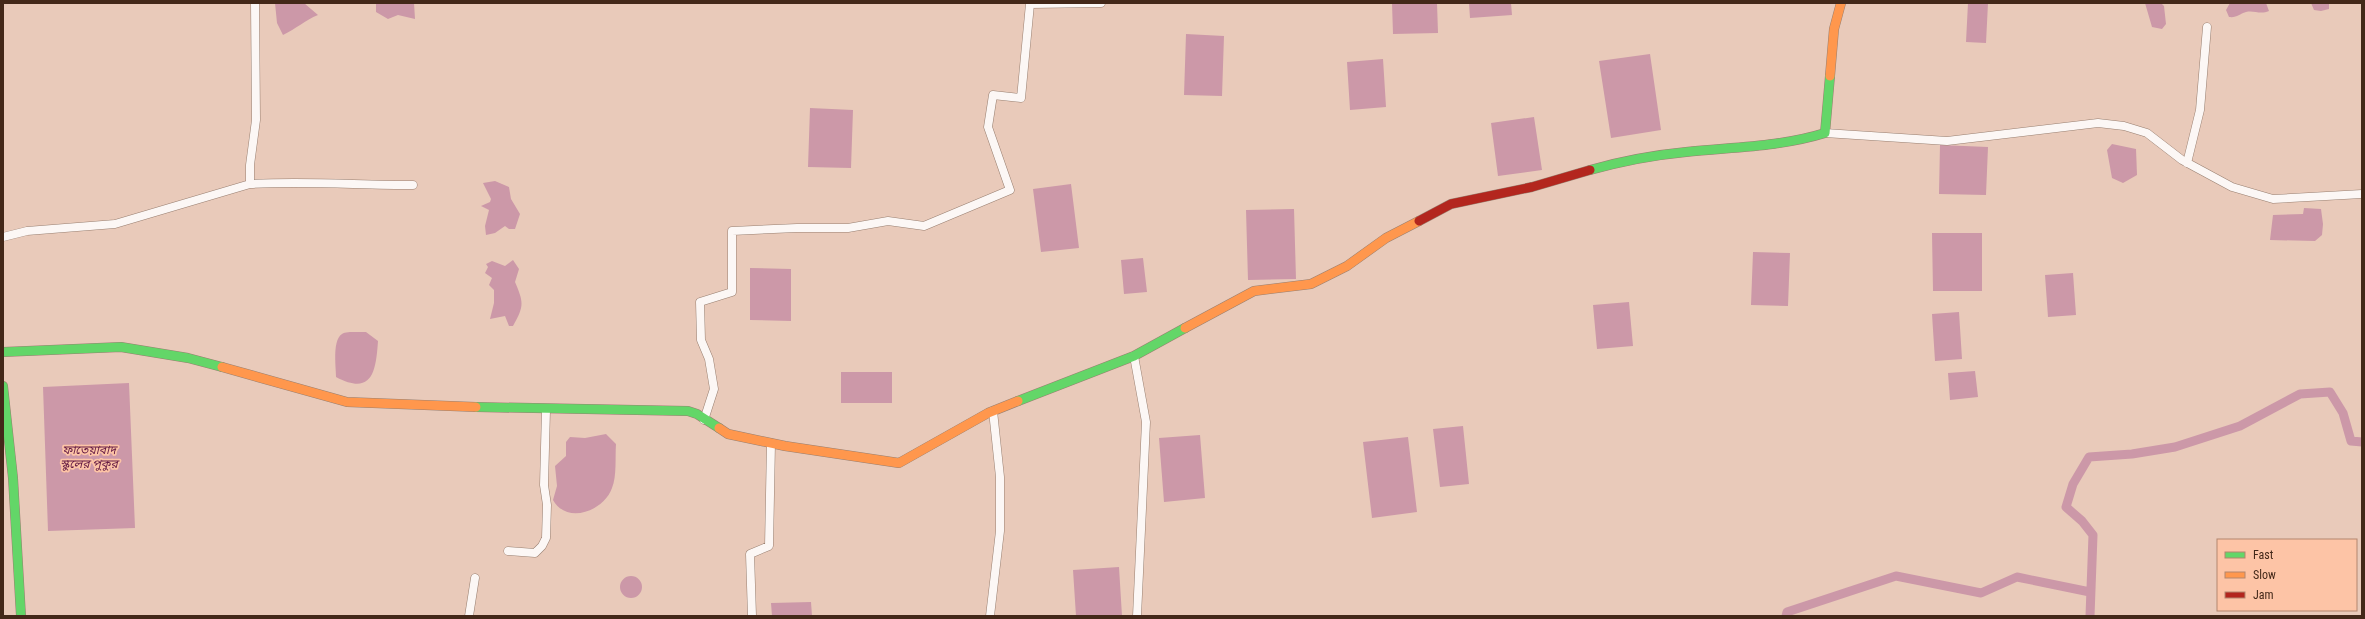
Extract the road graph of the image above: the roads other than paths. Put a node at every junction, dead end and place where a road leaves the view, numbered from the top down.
1 (255, 3) edge
2 (1100, 3) edge
3 (1841, 3) edge
4 (2207, 27) dead end
5 (1825, 133) junction
6 (2187, 163) junction
7 (250, 184) junction
8 (413, 185) dead end
9 (2362, 194) edge
10 (3, 237) edge
11 (3, 352) edge
12 (1134, 356) junction
13 (3, 386) edge
14 (546, 410) junction
15 (993, 411) junction
16 (704, 420) junction
17 (3, 427) edge
18 (771, 443) junction
19 (508, 551) dead end
20 (475, 578) dead end
21 (14, 616) edge
22 (21, 616) edge
23 (470, 616) edge
24 (752, 616) edge
25 (990, 616) edge
26 (1137, 616) edge

1 - 7 street
2 - 16 street
3 - 5 main road
4 - 6 street
5 - 6 street
5 - 12 main road
6 - 9 street
7 - 8 street
7 - 10 street
11 - 14 main road
12 - 15 main road
12 - 26 street
13 - 22 main road
14 - 16 main road
14 - 19 street
15 - 18 main road
15 - 25 street
16 - 18 main road
17 - 21 main road
18 - 24 street
20 - 23 street

